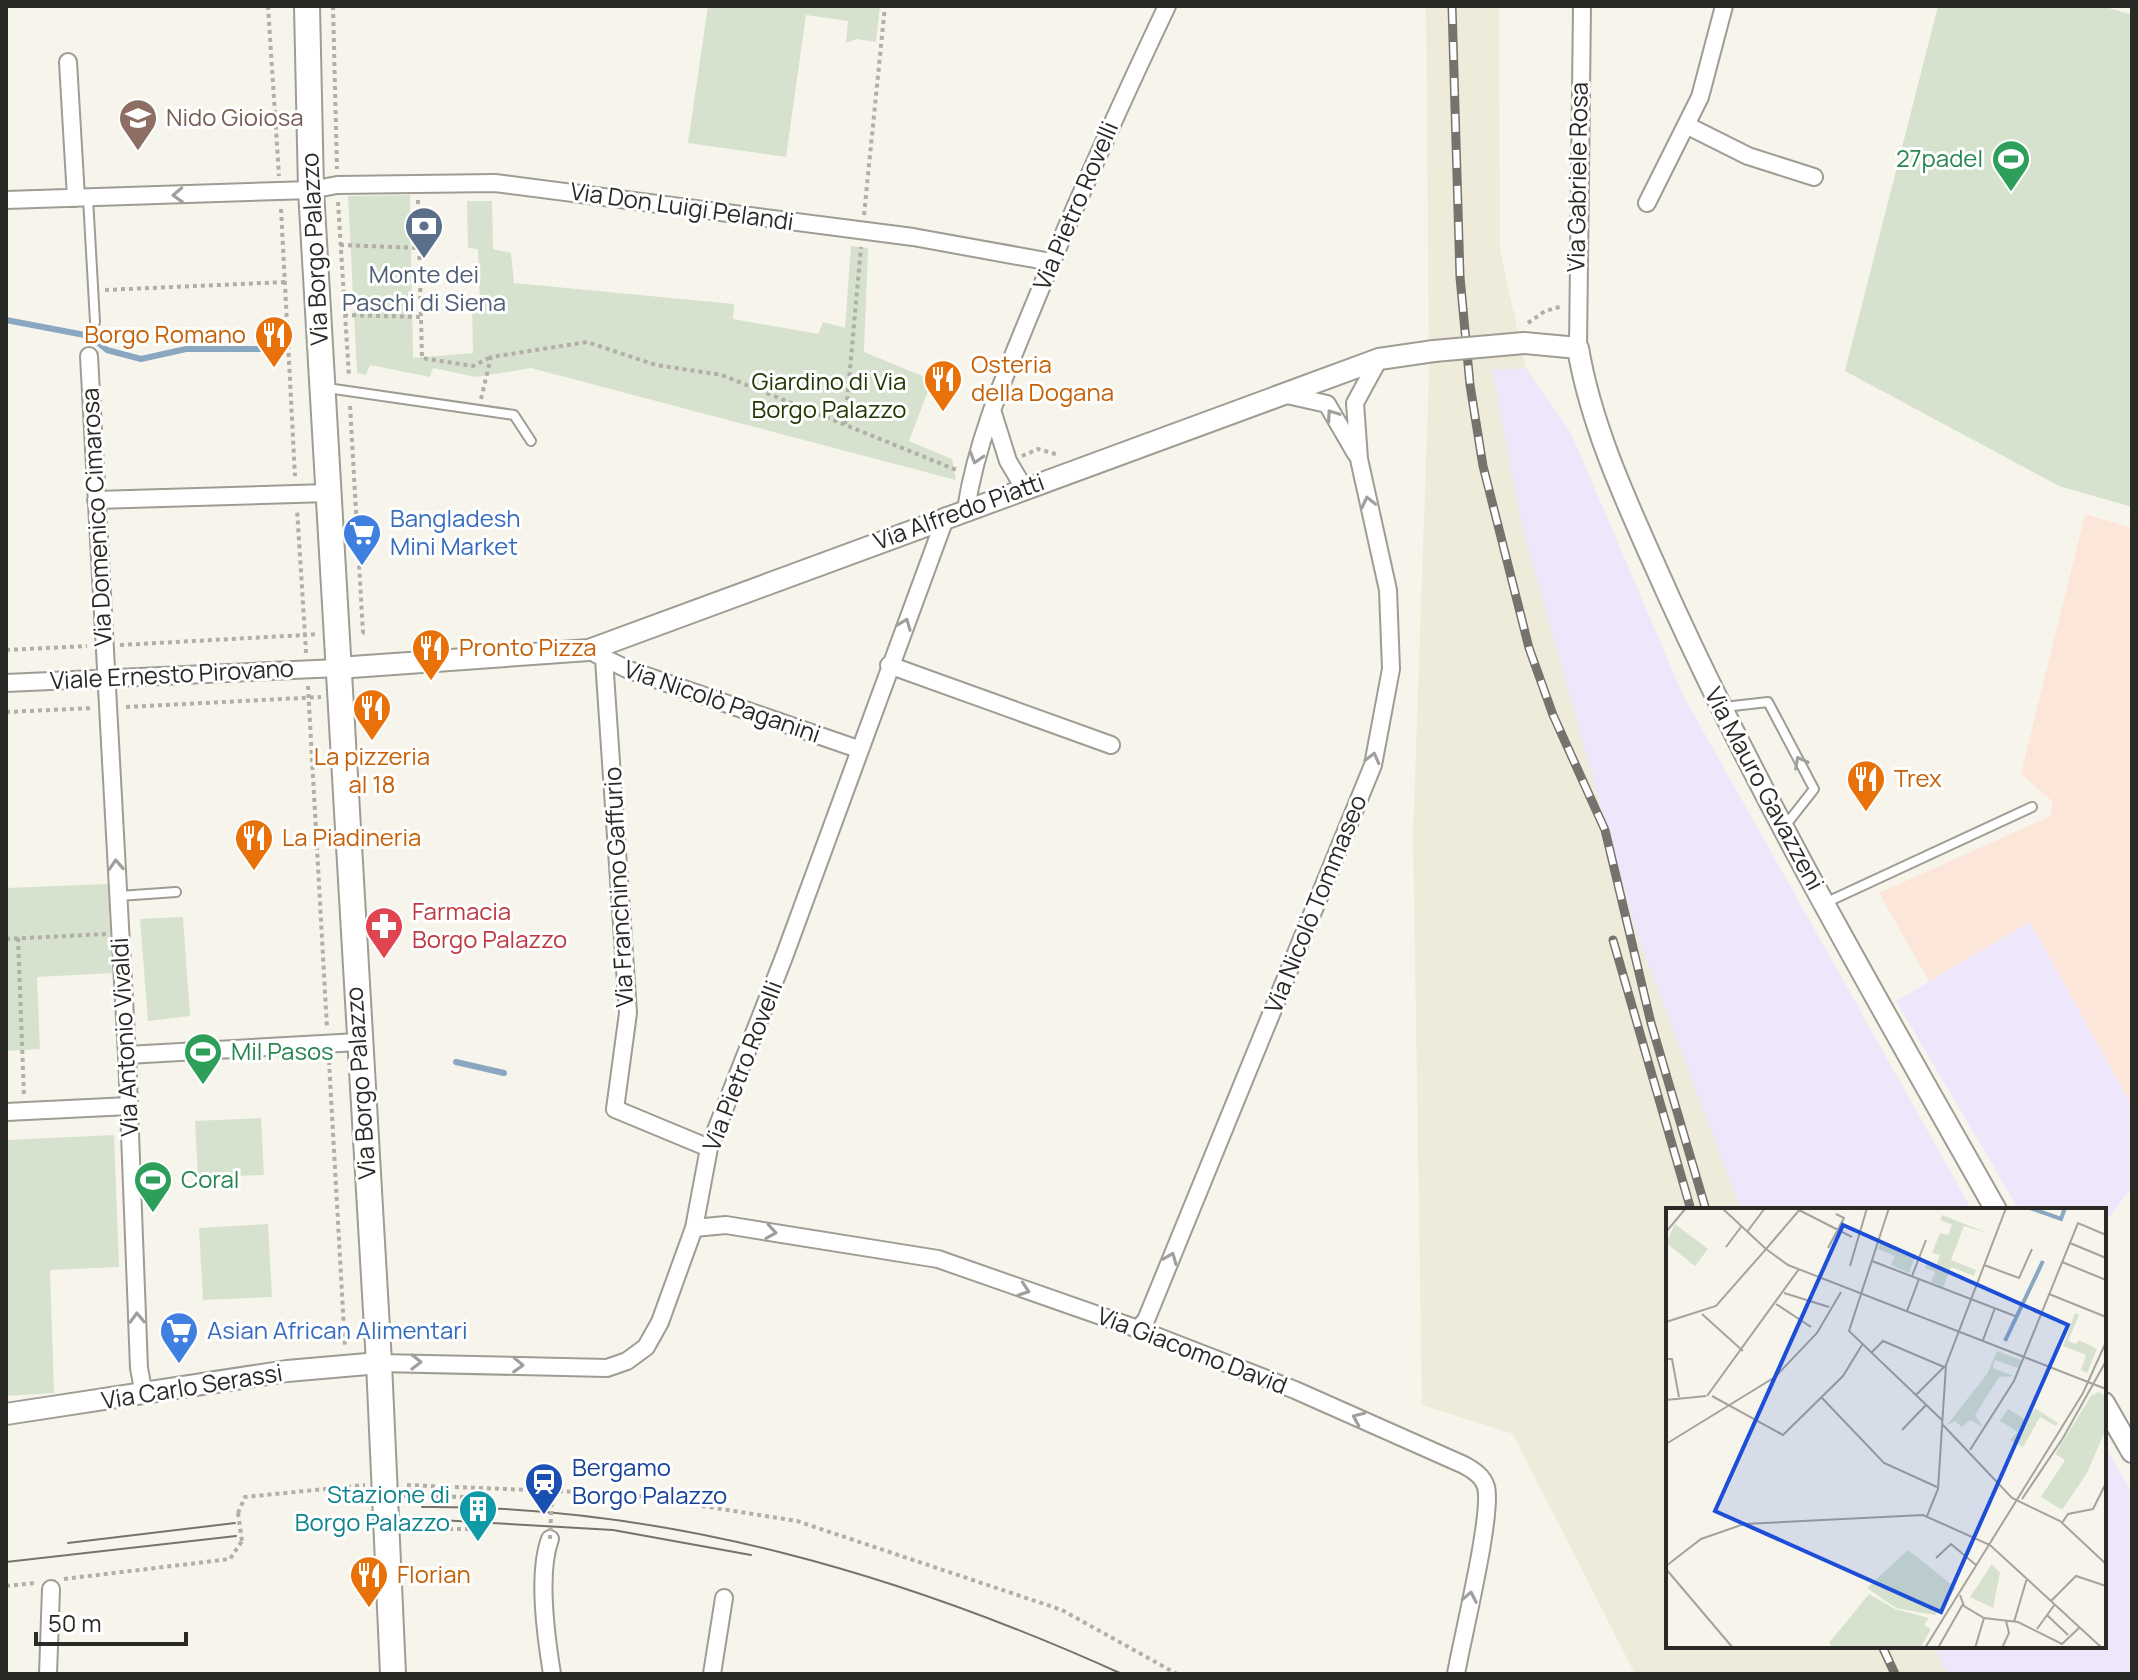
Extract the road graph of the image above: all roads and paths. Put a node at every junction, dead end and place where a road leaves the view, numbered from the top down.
1 (268, 6) edge
2 (307, 6) edge
3 (333, 6) edge
4 (1167, 6) edge
5 (1582, 6) edge
6 (1724, 6) edge
7 (68, 62) dead end
8 (1686, 125) junction
9 (1814, 177) dead end
10 (417, 184) junction
11 (337, 185) junction
12 (311, 190) junction
13 (280, 191) junction
14 (82, 198) junction
15 (6, 200) edge
16 (1647, 203) dead end
17 (340, 245) junction
18 (419, 248) junction
19 (1051, 262) junction
20 (286, 282) junction
21 (93, 290) junction
22 (1577, 305) junction
23 (344, 315) junction
24 (421, 317) junction
25 (95, 322) dead end
26 (1521, 334) junction
27 (1578, 348) junction
28 (89, 356) dead end
29 (491, 357) junction
30 (1379, 359) junction
31 (322, 387) junction
32 (350, 392) junction
33 (1287, 395) junction
34 (991, 408) junction
35 (478, 409) junction
36 (531, 441) dead end
37 (1359, 459) junction
38 (971, 476) junction
39 (1024, 488) junction
40 (328, 493) junction
41 (296, 494) junction
42 (96, 500) junction
43 (966, 509) junction
44 (946, 516) junction
45 (336, 634) junction
46 (305, 635) junction
47 (104, 645) junction
48 (6, 650) edge
49 (597, 654) junction
50 (889, 665) junction
51 (338, 668) junction
52 (307, 669) junction
53 (106, 678) junction
54 (6, 683) edge
55 (339, 696) junction
56 (309, 698) junction
57 (107, 708) junction
58 (1722, 708) junction
59 (6, 712) edge
60 (1111, 745) dead end
61 (858, 749) junction
62 (2032, 807) dead end
63 (1785, 827) junction
64 (176, 892) dead end
65 (118, 896) junction
66 (1824, 904) junction
67 (120, 934) junction
68 (18, 938) junction
69 (6, 939) edge
70 (358, 1042) junction
71 (328, 1044) junction
72 (127, 1055) junction
73 (129, 1106) junction
74 (25, 1111) junction
75 (6, 1112) edge
76 (709, 1148) junction
77 (1995, 1208) edge
78 (694, 1228) junction
79 (1138, 1329) junction
80 (379, 1363) junction
81 (347, 1365) junction
82 (144, 1395) junction
83 (2106, 1406) edge
84 (6, 1414) edge
85 (2132, 1452) edge
86 (371, 1485) dead end
87 (400, 1485) dead end
88 (552, 1493) junction
89 (414, 1496) dead end
90 (470, 1497) dead end
91 (416, 1529) dead end
92 (470, 1529) dead end
93 (550, 1539) joint
94 (50, 1584) junction
95 (6, 1586) edge
96 (724, 1598) dead end
97 (48, 1674) edge
98 (393, 1674) edge
99 (552, 1674) edge
100 (712, 1674) edge
101 (1177, 1674) edge
102 (1456, 1674) edge

1 - 13 path
2 - 12 main road, Via Borgo Palazzo
3 - 11 path
4 - 19 street, Via Pietro Rovelli
5 - 22 street, Via Gabriele Rosa
6 - 8 street
7 - 14 street
8 - 9 street
8 - 16 street
10 - 11 street, Via Don Luigi Pelandi
10 - 18 path
10 - 19 street, Via Don Luigi Pelandi
11 - 12 street, Via Don Luigi Pelandi
11 - 17 path
12 - 13 street, Via Don Luigi Pelandi
12 - 31 main road, Via Borgo Palazzo
13 -> 14 street, Via Don Luigi Pelandi
13 - 20 path
14 - 15 street, Via Don Luigi Pelandi
14 - 21 lane
17 - 18 path
17 - 23 path
18 - 24 path
19 - 34 street, Via Pietro Rovelli
20 - 21 path
20 - 41 path
21 - 25 lane
22 - 26 path
22 - 27 street, Via Gabriele Rosa
23 - 24 path
23 - 32 path
24 - 29 path
26 - 27 street, Via Alfredo Piatti
26 - 30 street, Via Alfredo Piatti, bridge
27 - 58 street, Via Mauro Gavazzeni
28 - 42 street, Via Domenico Cimarosa
29 - 35 path
29 - 38 path
30 - 33 street, Via Alfredo Piatti
30 - 37 street, Via Nicolò Tommaseo
31 - 32 lane
31 - 40 main road, Via Borgo Palazzo
32 - 35 lane
32 - 45 path
37 -> 33 street, Via Nicolò Tommaseo
33 - 39 street, Via Alfredo Piatti
34 -> 38 street, Via Pietro Rovelli
34 - 39 street
35 - 36 lane
79 -> 37 street, Via Nicolò Tommaseo
38 - 43 street, Via Pietro Rovelli
39 - 43 street, Via Alfredo Piatti
40 - 41 street
40 - 45 main road, Via Borgo Palazzo
41 - 42 street
41 - 46 path
42 - 47 street, Via Domenico Cimarosa
43 - 44 street, Via Alfredo Piatti
44 - 49 street, Via Alfredo Piatti
50 -> 44 street, Via Pietro Rovelli
45 - 46 path
45 - 51 main road, Via Borgo Palazzo
46 - 47 path
46 - 52 path
47 - 48 path
47 - 53 street, Via Domenico Cimarosa
49 - 51 street, Via Alfredo Piatti
49 - 61 street, Via Nicolò Paganini
49 - 76 street, Via Franchino Gaffurio
50 - 60 street
50 - 61 street, Via Pietro Rovelli
51 - 52 street, Viale Ernesto Pirovano
51 - 55 main road, Via Borgo Palazzo
52 - 53 street, Viale Ernesto Pirovano
52 - 56 path
53 - 54 street, Viale Ernesto Pirovano
53 - 57 street, Via Antonio Vivaldi
55 - 56 path
55 - 70 main road, Via Borgo Palazzo
56 - 57 path
56 - 71 path
57 - 59 path
65 -> 57 street, Via Antonio Vivaldi
58 - 63 street, Via Mauro Gavazzeni
63 -> 58 lane
61 - 76 street, Via Pietro Rovelli
62 - 66 lane
63 - 66 street, Via Mauro Gavazzeni
64 - 65 lane
65 - 67 street, Via Antonio Vivaldi
66 - 77 street, Via Mauro Gavazzeni
67 - 68 path
67 - 72 street, Via Antonio Vivaldi
68 - 69 path
68 - 74 path
70 - 71 street
70 - 80 main road, Via Borgo Palazzo
71 - 72 street
71 - 81 path
72 - 73 street, Via Antonio Vivaldi
73 - 74 street
82 -> 73 street, Via Antonio Vivaldi
74 - 75 street
76 - 78 street, Via Pietro Rovelli
78 -> 79 street, Via Giacomo David
80 -> 78 street, Via Pietro Rovelli
102 -> 79 street, Via Giacomo David
80 - 81 street, Via Carlo Serassi
80 - 98 main road, Via Borgo Palazzo
81 - 82 street, Via Carlo Serassi
82 - 84 street, Via Carlo Serassi
83 - 85 street
86 - 94 path, bridge
87 - 88 path
88 - 93 path, bridge
88 - 101 path
89 - 90 path
91 - 92 path
93 - 99 street
94 - 95 path
94 - 97 street
96 - 100 street

